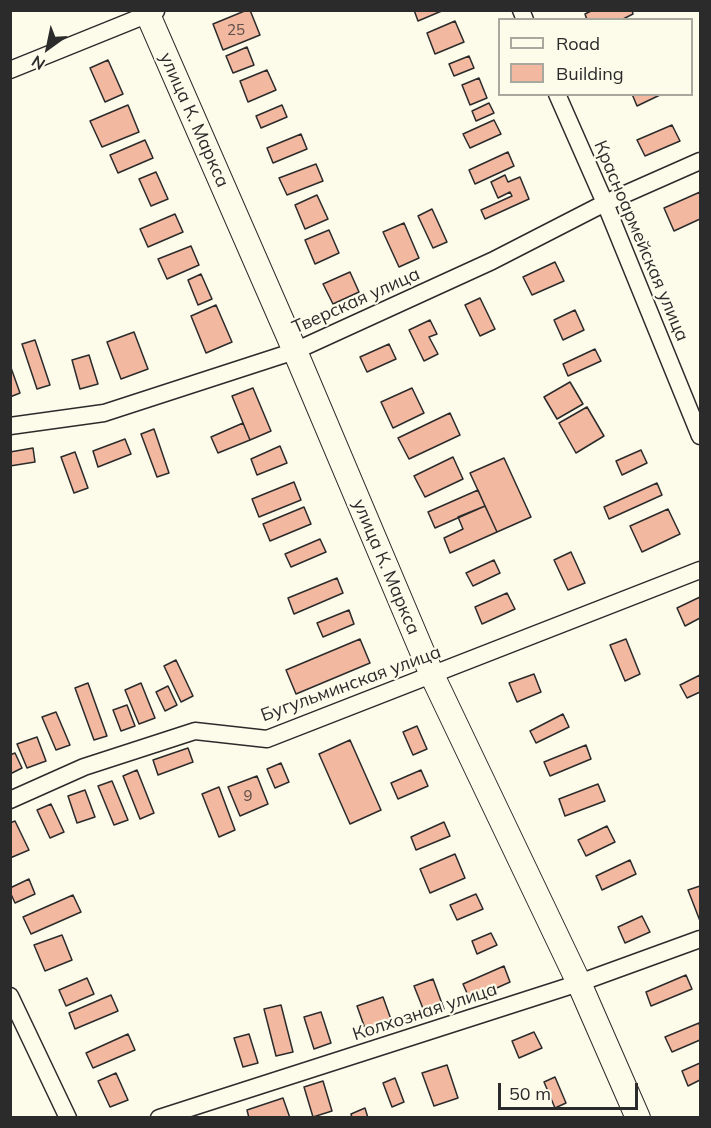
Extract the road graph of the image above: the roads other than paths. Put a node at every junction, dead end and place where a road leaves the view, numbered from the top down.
1 (150, 12) edge
2 (10, 70) edge
3 (558, 96) edge
4 (700, 161) edge
5 (604, 203) junction
6 (295, 351) junction
7 (10, 426) edge
8 (700, 436) edge
9 (700, 570) edge
10 (432, 675) junction
11 (10, 800) edge
12 (700, 939) edge
13 (579, 983) junction
14 (10, 996) edge
15 (68, 1118) edge
16 (159, 1118) edge
17 (638, 1118) edge

1 - 2 street
1 - 6 main road, улица К. Маркса
3 - 5 street, Красноармейская улица
4 - 5 street, Тверская улица
5 - 6 street, Тверская улица
5 - 8 street, Красноармейская улица
6 - 7 street, Тверская улица
6 - 10 main road, улица К. Маркса
9 - 10 street, Бугульминская улица
10 - 11 street, Бугульминская улица
10 - 13 main road, улица К. Маркса
12 - 13 street, Колхозная улица
13 - 16 street, Колхозная улица
13 - 17 main road, улица К. Маркса
14 - 15 street

